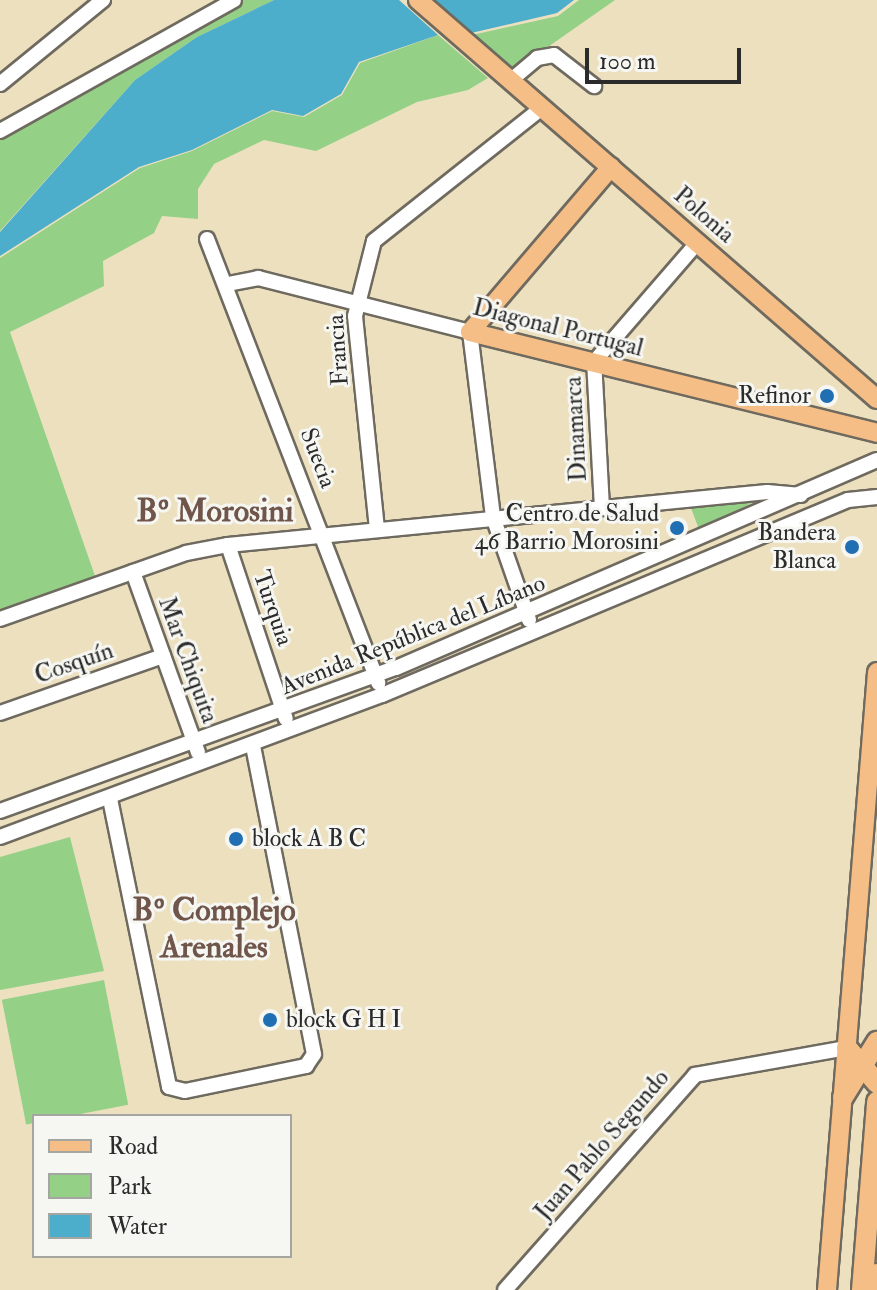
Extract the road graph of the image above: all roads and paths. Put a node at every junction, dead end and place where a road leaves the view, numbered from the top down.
1 (103, 0) edge
2 (234, 0) edge
3 (418, 0) edge
4 (504, 76) junction
5 (0, 84) edge
6 (594, 86) dead end
7 (542, 108) junction
8 (0, 131) edge
9 (611, 167) junction
10 (207, 239) dead end
11 (698, 242) junction
12 (228, 284) junction
13 (357, 300) junction
14 (470, 332) junction
15 (594, 362) junction
16 (877, 399) edge
17 (877, 433) edge
18 (877, 460) edge
19 (803, 495) junction
20 (877, 497) edge
21 (602, 508) junction
22 (493, 517) junction
23 (377, 529) junction
24 (324, 533) junction
25 (228, 545) junction
26 (133, 572) junction
27 (527, 615) junction
28 (0, 619) edge
29 (534, 632) junction
30 (163, 656) junction
31 (877, 672) edge
32 (376, 675) junction
33 (382, 695) junction
34 (284, 710) junction
35 (0, 713) edge
36 (875, 727) edge
37 (290, 731) junction
38 (195, 744) junction
39 (253, 746) junction
40 (202, 763) junction
41 (110, 799) junction
42 (0, 811) edge
43 (0, 837) edge
44 (877, 1042) edge
45 (847, 1048) junction
46 (862, 1066) junction
47 (877, 1083) edge
48 (843, 1097) junction
49 (877, 1102) edge
50 (877, 1274) edge
51 (505, 1290) edge
52 (827, 1290) edge
53 (862, 1290) edge
54 (876, 1290) edge

1 - 5 street
2 - 8 street
3 - 4 main road, Polonia
4 - 6 street
4 - 7 main road, Polonia
7 - 9 main road, Polonia
7 - 13 street, Francia
9 - 11 main road, Polonia
9 - 14 main road
10 - 12 street, Suecia
11 - 15 street, Dinamarca
11 - 16 main road, Polonia
12 - 13 street, Diagonal Portugal
12 - 24 street, Suecia
13 - 14 street, Diagonal Portugal
13 - 23 street, Francia
14 - 15 main road, Diagonal Portugal
14 - 22 street
15 - 17 main road, Diagonal Portugal
15 - 21 street, Dinamarca
18 - 19 street, Avenida República del Líbano
19 - 21 street
19 - 27 street, Avenida República del Líbano
20 - 29 street, Avenida República del Líbano
21 - 22 street
22 - 23 street
22 - 27 street
23 - 24 street
24 - 25 street
24 - 32 street, Suecia
25 - 26 street
25 - 34 street, Turquia
26 - 28 street
26 - 30 street, Mar Chiquita
27 - 29 street
27 - 32 street, Avenida República del Líbano
29 - 33 street, Avenida República del Líbano
30 - 35 street, Cosquín
30 - 38 street, Mar Chiquita
31 - 36 main road
32 - 33 street, Suecia
32 - 34 street, Avenida República del Líbano
33 - 37 street, Avenida República del Líbano
34 - 37 street, Turquia
34 - 38 street, Avenida República del Líbano
36 - 45 main road
37 - 39 street, Avenida República del Líbano
38 - 40 street, Mar Chiquita
38 - 42 street, Avenida República del Líbano
39 - 40 street, Avenida República del Líbano
39 - 41 street
40 - 41 street, Avenida República del Líbano
41 - 43 street, Avenida República del Líbano
44 - 46 highway
45 - 46 highway
45 - 48 main road
45 - 51 street, Juan Pablo Segundo
46 - 47 highway
46 - 48 highway
48 - 52 main road
49 - 53 highway
50 - 54 highway

